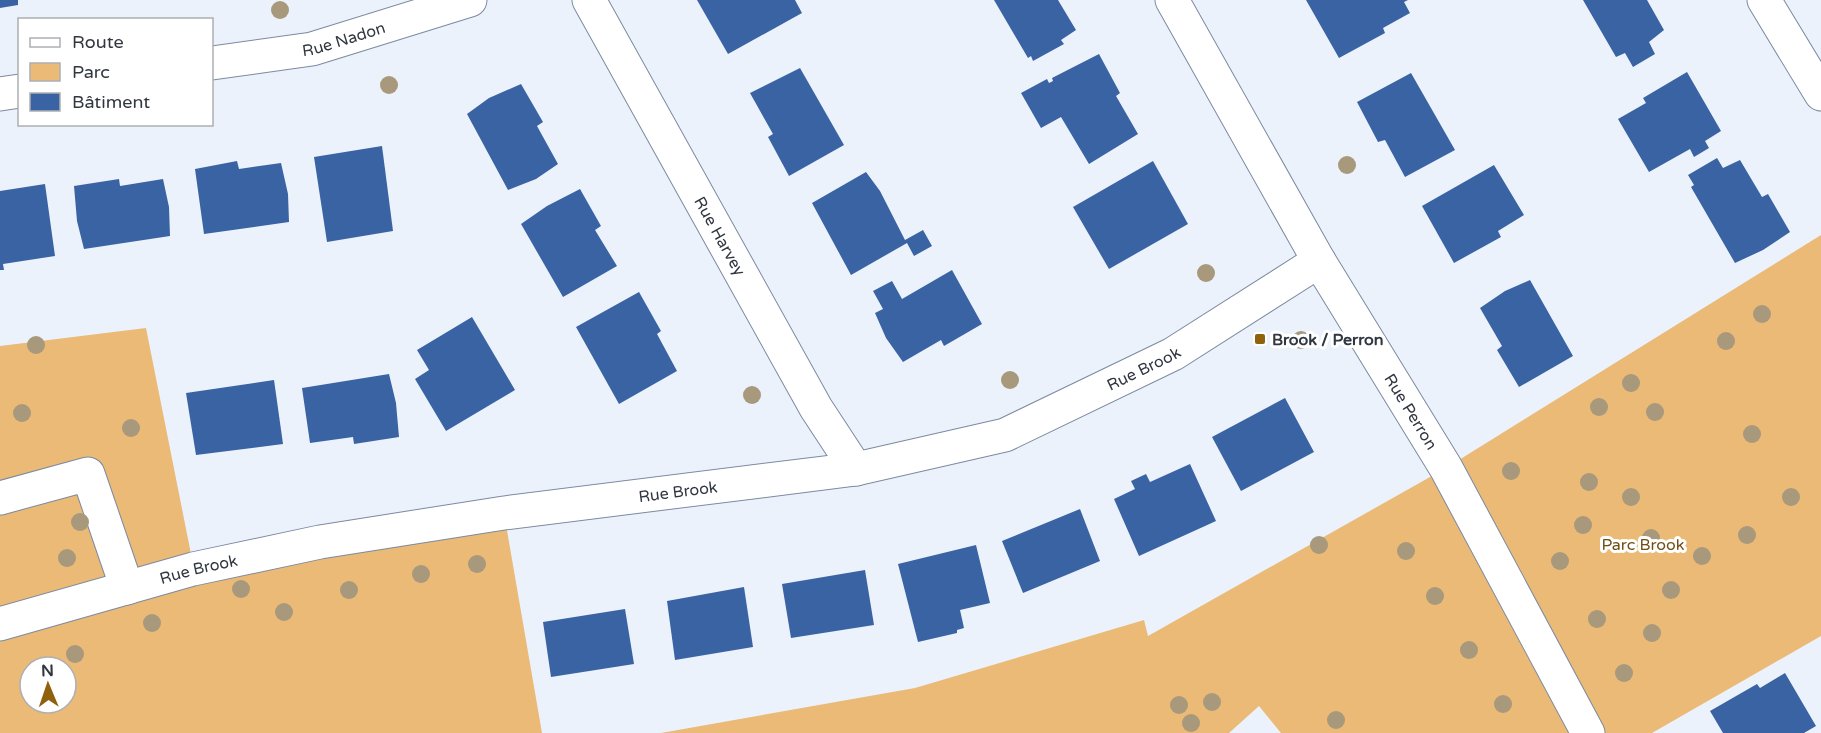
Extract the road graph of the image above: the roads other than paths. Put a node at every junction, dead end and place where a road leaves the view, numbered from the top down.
1 (471, 0) edge
2 (589, 0) edge
3 (1172, 0) edge
4 (1764, 0) edge
5 (213, 63) edge
6 (18, 91) edge
7 (0, 94) edge
8 (1821, 94) edge
9 (1319, 261) junction
10 (856, 469) junction
11 (0, 498) edge
12 (127, 588) junction
13 (0, 624) edge
14 (1588, 733) edge

1 - 5 street, Rue Nadon
2 - 10 street, Rue Harvey
3 - 9 street, Rue Perron
4 - 8 street
6 - 7 street
9 - 10 street, Rue Brook
9 - 14 street, Rue Perron
10 - 12 street, Rue Brook
11 - 12 street
12 - 13 street, Rue Brook

